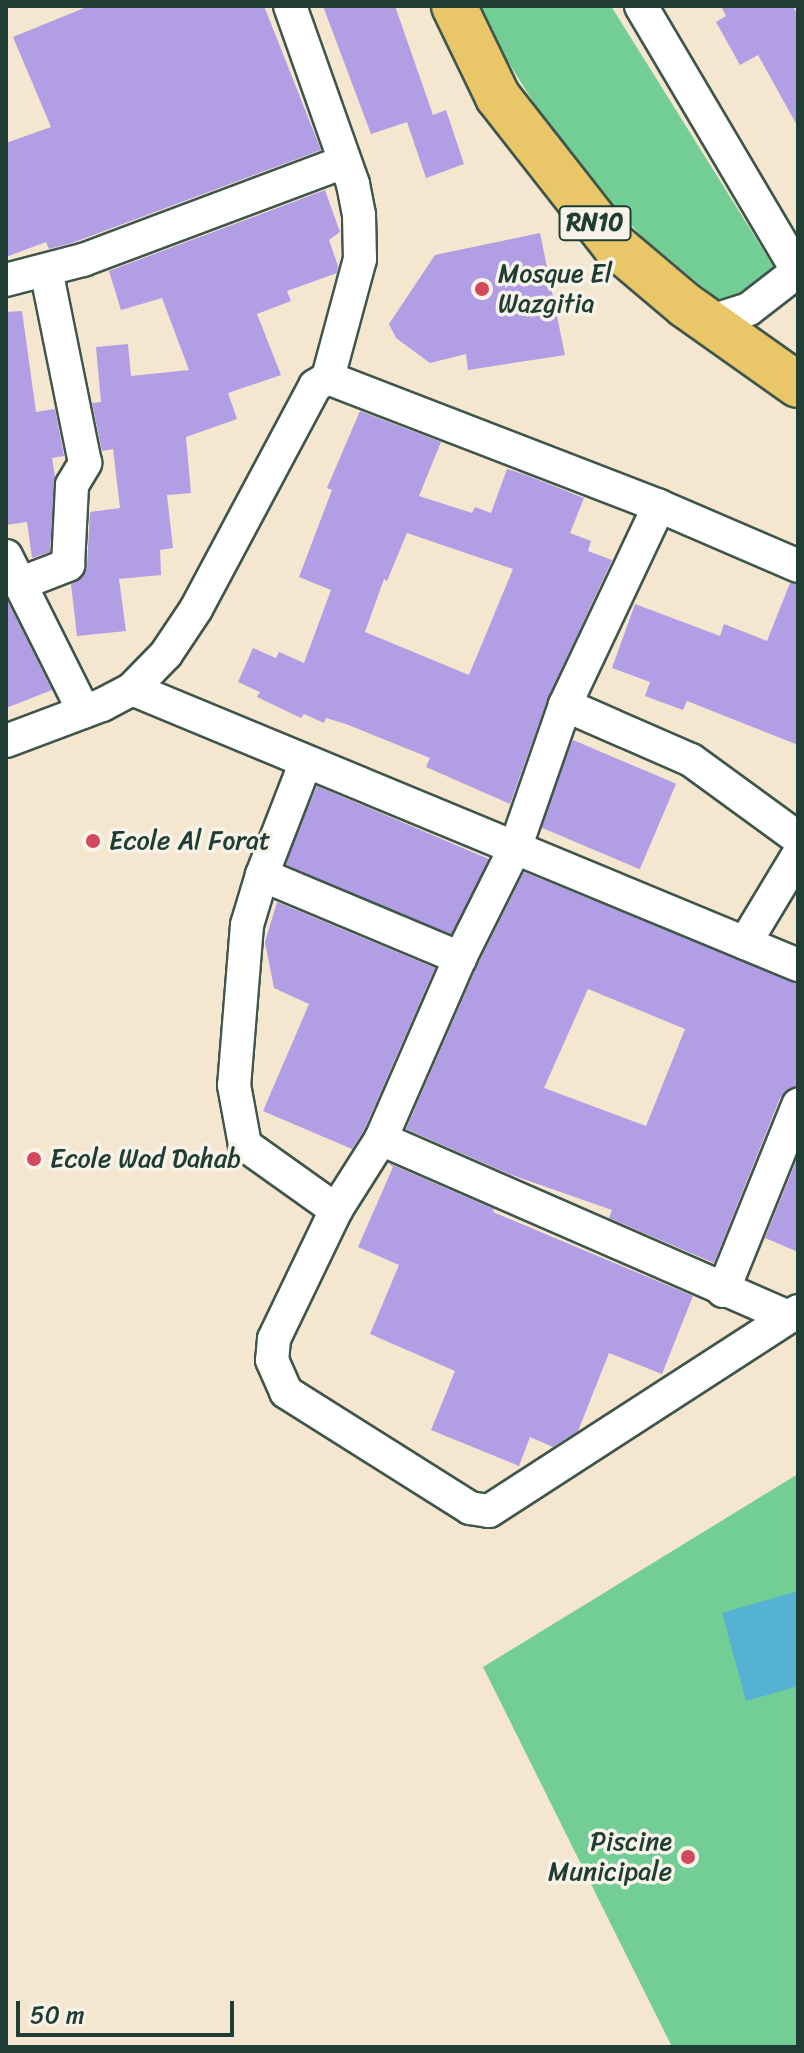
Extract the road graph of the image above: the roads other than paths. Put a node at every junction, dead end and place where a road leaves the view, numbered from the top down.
1 (290, 6) edge
2 (454, 6) edge
3 (641, 6) edge
4 (344, 162) junction
5 (46, 270) junction
6 (798, 271) edge
7 (6, 280) edge
8 (708, 322) junction
9 (328, 378) junction
10 (798, 385) edge
11 (659, 506) junction
12 (798, 566) edge
13 (13, 570) edge
14 (132, 689) junction
15 (565, 705) junction
16 (84, 712) junction
17 (6, 741) edge
18 (305, 764) junction
19 (798, 838) edge
20 (516, 846) junction
21 (798, 855) edge
22 (262, 875) junction
23 (745, 943) junction
24 (460, 958) junction
25 (798, 965) edge
26 (798, 1105) edge
27 (381, 1139) junction
28 (336, 1210) junction
29 (723, 1291) junction
30 (794, 1314) edge

1 - 4 street
2 - 8 main road, RN10
3 - 6 street
4 - 5 street
4 - 9 street
5 - 7 street
5 - 13 street
6 - 8 street
8 - 10 main road, RN10
9 - 11 street
9 - 14 street
11 - 12 street
11 - 15 street
13 - 16 street
14 - 16 street
14 - 18 street
15 - 19 street
15 - 20 street
16 - 17 street
18 - 20 street
18 - 22 street
20 - 23 street
20 - 24 street
21 - 23 street
22 - 24 street
22 - 28 street
23 - 25 street
24 - 27 street
26 - 29 street
27 - 28 street
27 - 29 street
28 - 30 street
29 - 30 street

